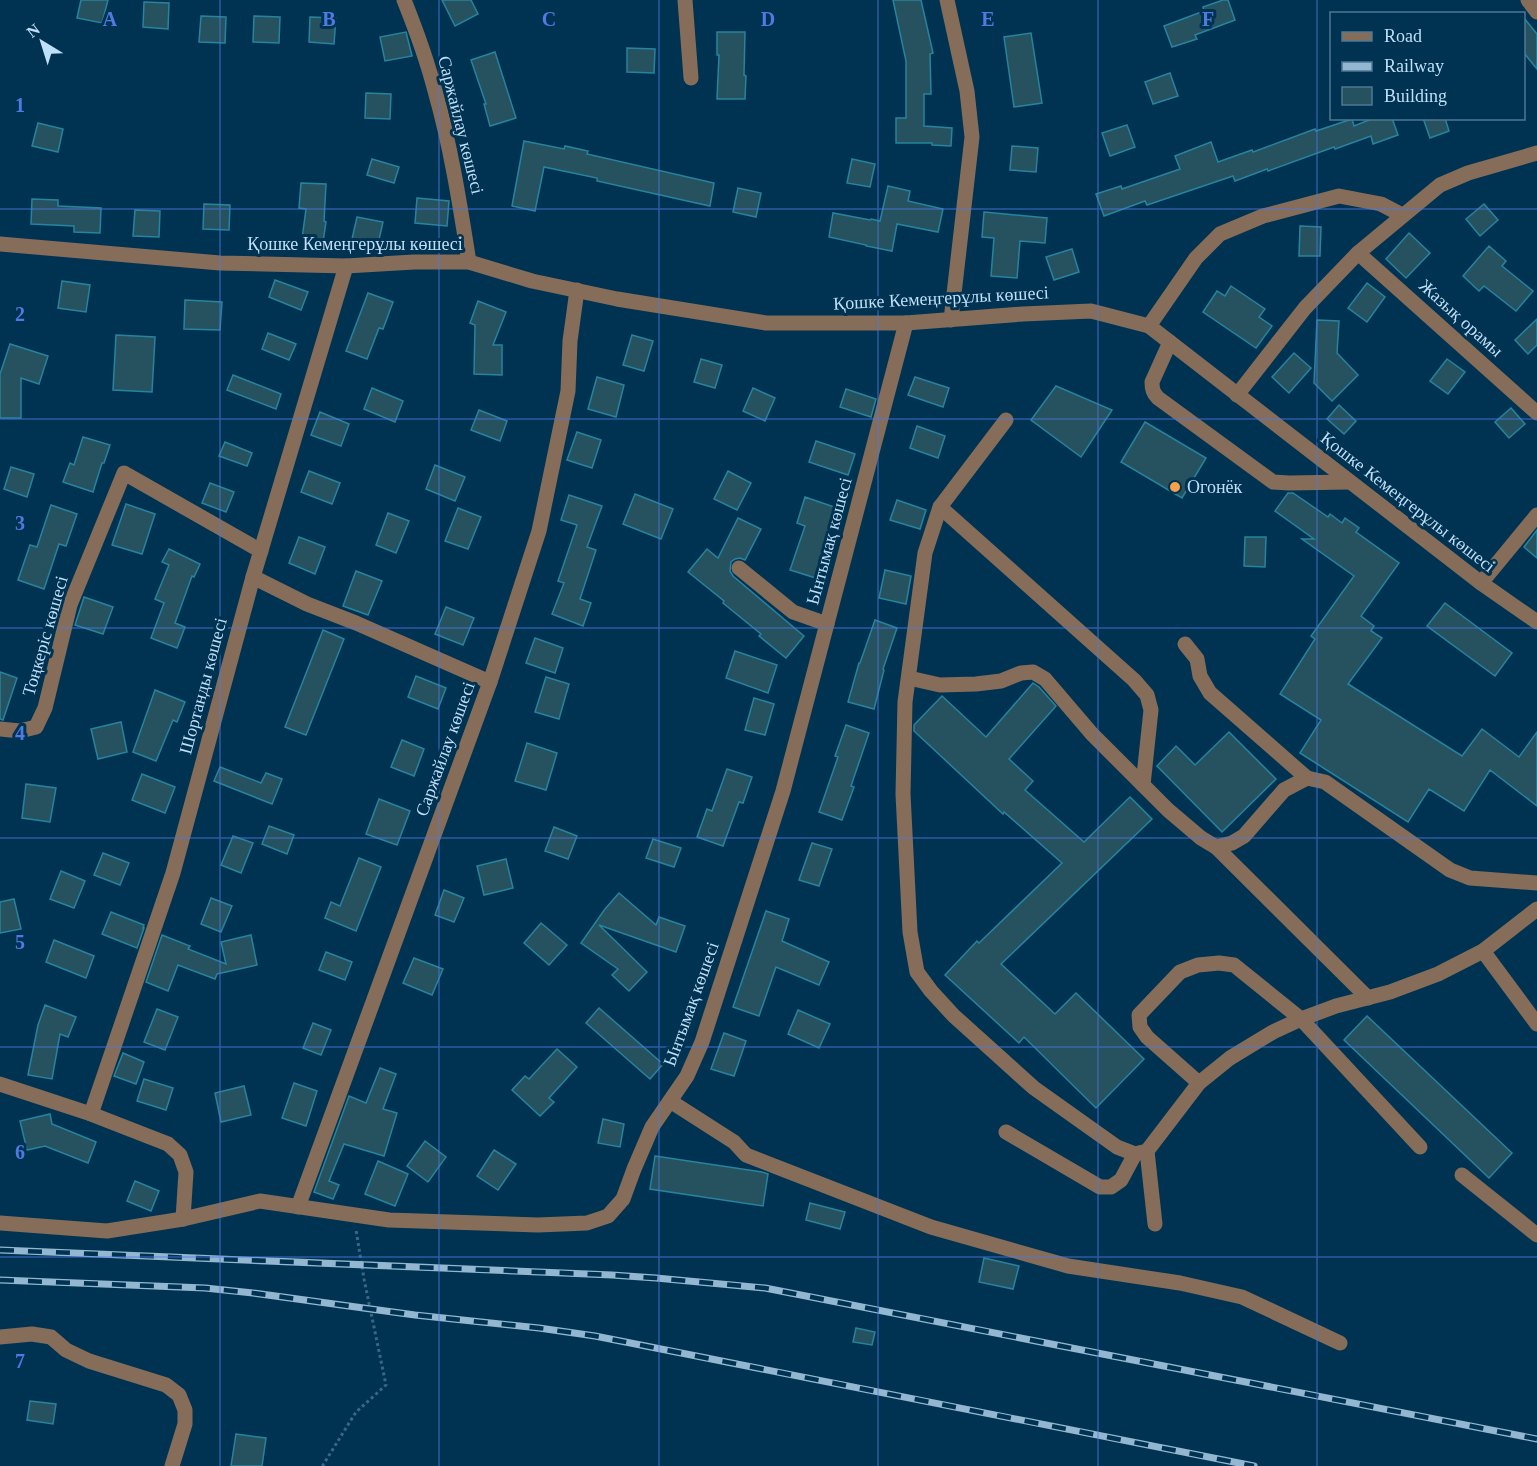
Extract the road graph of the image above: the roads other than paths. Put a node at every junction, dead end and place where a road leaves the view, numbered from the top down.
1 (404, 0) edge
2 (685, 0) edge
3 (947, 0) edge
4 (1528, 0) edge
5 (1537, 12) edge
6 (691, 78) dead end
7 (1537, 153) edge
8 (1402, 215) junction
9 (0, 244) edge
10 (1358, 253) junction
11 (469, 262) junction
12 (346, 266) junction
13 (577, 290) junction
14 (951, 320) junction
15 (906, 323) junction
16 (1149, 326) junction
17 (1170, 342) junction
18 (1237, 395) junction
19 (1537, 413) edge
20 (1006, 420) dead end
21 (1349, 482) junction
22 (940, 507) junction
23 (1537, 514) edge
24 (261, 551) junction
25 (739, 568) dead end
26 (253, 577) junction
27 (1481, 583) junction
28 (1537, 622) edge
29 (827, 624) junction
30 (1185, 644) dead end
31 (909, 678) junction
32 (490, 682) junction
33 (0, 729) edge
34 (1307, 778) junction
35 (1143, 785) junction
36 (1216, 847) junction
37 (1537, 883) edge
38 (1537, 909) edge
39 (1483, 951) junction
40 (1368, 998) junction
41 (1301, 1019) junction
42 (1537, 1024) edge
43 (1199, 1083) junction
44 (0, 1084) edge
45 (670, 1101) junction
46 (91, 1114) junction
47 (1006, 1132) dead end
48 (1420, 1147) dead end
49 (1141, 1153) junction
50 (1462, 1175) dead end
51 (298, 1208) junction
52 (183, 1219) junction
53 (0, 1223) edge
54 (1155, 1224) dead end
55 (1537, 1235) edge
56 (0, 1337) edge
57 (1340, 1343) dead end
58 (172, 1466) edge

1 - 11 street, Саржайлау көшесі
2 - 6 street
3 - 14 street
4 - 5 street
7 - 8 street
8 - 10 street
8 - 16 street
9 - 12 street, Қошке Кемеңгерұлы көшесі
10 - 18 street
10 - 19 street, Жазық орамы
11 - 12 street, Қошке Кемеңгерұлы көшесі
11 - 13 street, Қошке Кемеңгерұлы көшесі
12 - 24 street, Шортанды көшесі
13 - 15 street, Қошке Кемеңгерұлы көшесі
13 - 32 street, Саржайлау көшесі
14 - 15 street, Қошке Кемеңгерұлы көшесі
14 - 16 street, Қошке Кемеңгерұлы көшесі
15 - 29 street, Ынтымақ көшесі
16 - 17 street, Қошке Кемеңгерұлы көшесі
17 - 18 street, Қошке Кемеңгерұлы көшесі
17 - 21 street
18 - 21 street, Қошке Кемеңгерұлы көшесі
20 - 22 street
21 - 27 street, Қошке Кемеңгерұлы көшесі
22 - 31 street
22 - 35 street
23 - 27 street
24 - 26 street, Шортанды көшесі
24 - 33 street, Тоңкерiс көшесі
25 - 29 street
26 - 32 street
26 - 46 street, Шортанды көшесі
27 - 28 street, Қошке Кемеңгерұлы көшесі
29 - 45 street, Ынтымақ көшесі
30 - 34 street
31 - 35 street
31 - 49 street
32 - 51 street, Саржайлау көшесі
34 - 36 street
34 - 37 street
35 - 36 street
36 - 40 street
38 - 39 street
39 - 40 street
39 - 42 street
40 - 41 street
41 - 43 street
41 - 43 street
41 - 48 street
43 - 49 street
44 - 46 street
45 - 51 street, Ынтымақ көшесі
45 - 57 street
46 - 52 street
47 - 49 street
49 - 54 street
50 - 55 street
51 - 52 street, Ынтымақ көшесі
52 - 53 street, Ынтымақ көшесі
56 - 58 street

